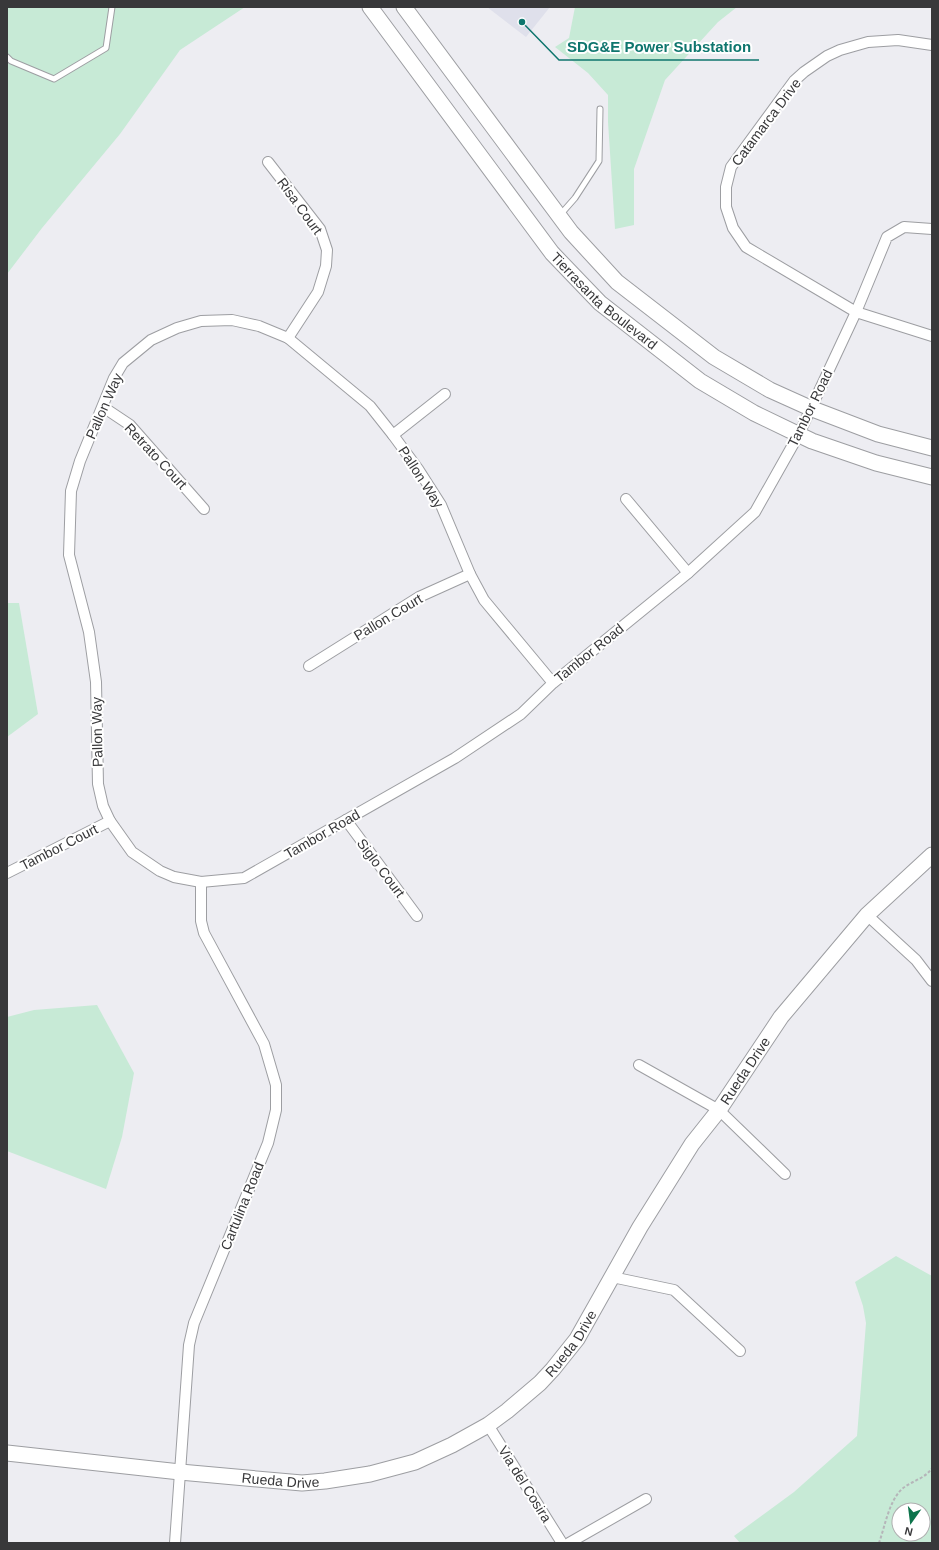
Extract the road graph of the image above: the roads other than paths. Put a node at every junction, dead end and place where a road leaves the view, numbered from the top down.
1 (112, 7) edge
2 (370, 7) edge
3 (404, 7) edge
4 (932, 45) edge
5 (7, 57) edge
6 (600, 109) dead end
7 (268, 162) dead end
8 (560, 216) junction
9 (932, 228) edge
10 (856, 312) junction
11 (932, 336) edge
12 (288, 338) junction
13 (445, 394) dead end
14 (103, 407) junction
15 (810, 408) junction
16 (799, 434) junction
17 (393, 435) junction
18 (932, 448) edge
19 (932, 477) edge
20 (626, 499) dead end
21 (204, 509) dead end
22 (688, 573) junction
23 (470, 574) junction
24 (309, 666) dead end
25 (553, 683) junction
26 (346, 820) junction
27 (110, 821) junction
28 (932, 855) edge
29 (7, 873) edge
30 (201, 882) junction
31 (867, 915) junction
32 (417, 916) dead end
33 (932, 981) edge
34 (639, 1065) dead end
35 (720, 1110) junction
36 (785, 1174) dead end
37 (612, 1277) junction
38 (740, 1352) dead end
39 (488, 1425) junction
40 (7, 1453) edge
41 (180, 1472) junction
42 (646, 1499) dead end
43 (175, 1543) edge
44 (562, 1543) edge
45 (569, 1543) edge

1 - 5 lane
2 - 16 main road, Tierrasanta Boulevard
3 - 8 main road, Tierrasanta Boulevard
4 - 10 street, Catamarca Drive
6 - 8 lane
7 - 12 street, Risa Court
8 - 15 main road, Tierrasanta Boulevard
9 - 10 street, Tambor Road
10 - 11 street, Catamarca Drive
10 - 15 street, Tambor Road
12 - 14 street, Pallon Way
12 - 17 street, Pallon Way
13 - 17 street
14 - 21 street, Retrato Court
14 - 27 street, Pallon Way
15 - 16 street, Tambor Road
15 - 18 main road, Tierrasanta Boulevard
16 - 19 main road, Tierrasanta Boulevard
16 - 22 street, Tambor Road
17 - 23 street, Pallon Way
20 - 22 street
22 - 25 street, Tambor Road
23 - 24 street, Pallon Court
23 - 25 street, Pallon Way
25 - 26 street, Tambor Road
26 - 30 street, Tambor Road
26 - 32 street, Siglo Court
27 - 29 street, Tambor Court
27 - 30 street, Tambor Road
28 - 31 main road, Rueda Drive
30 - 41 street, Cartulina Road
31 - 33 street
31 - 35 main road, Rueda Drive
34 - 35 street
35 - 36 street
35 - 37 main road, Rueda Drive
37 - 38 street
37 - 39 main road, Rueda Drive
39 - 41 main road, Rueda Drive
39 - 44 street, Via del Cosira
40 - 41 main road, Rueda Drive
41 - 43 street, Cartulina Road
42 - 45 street

